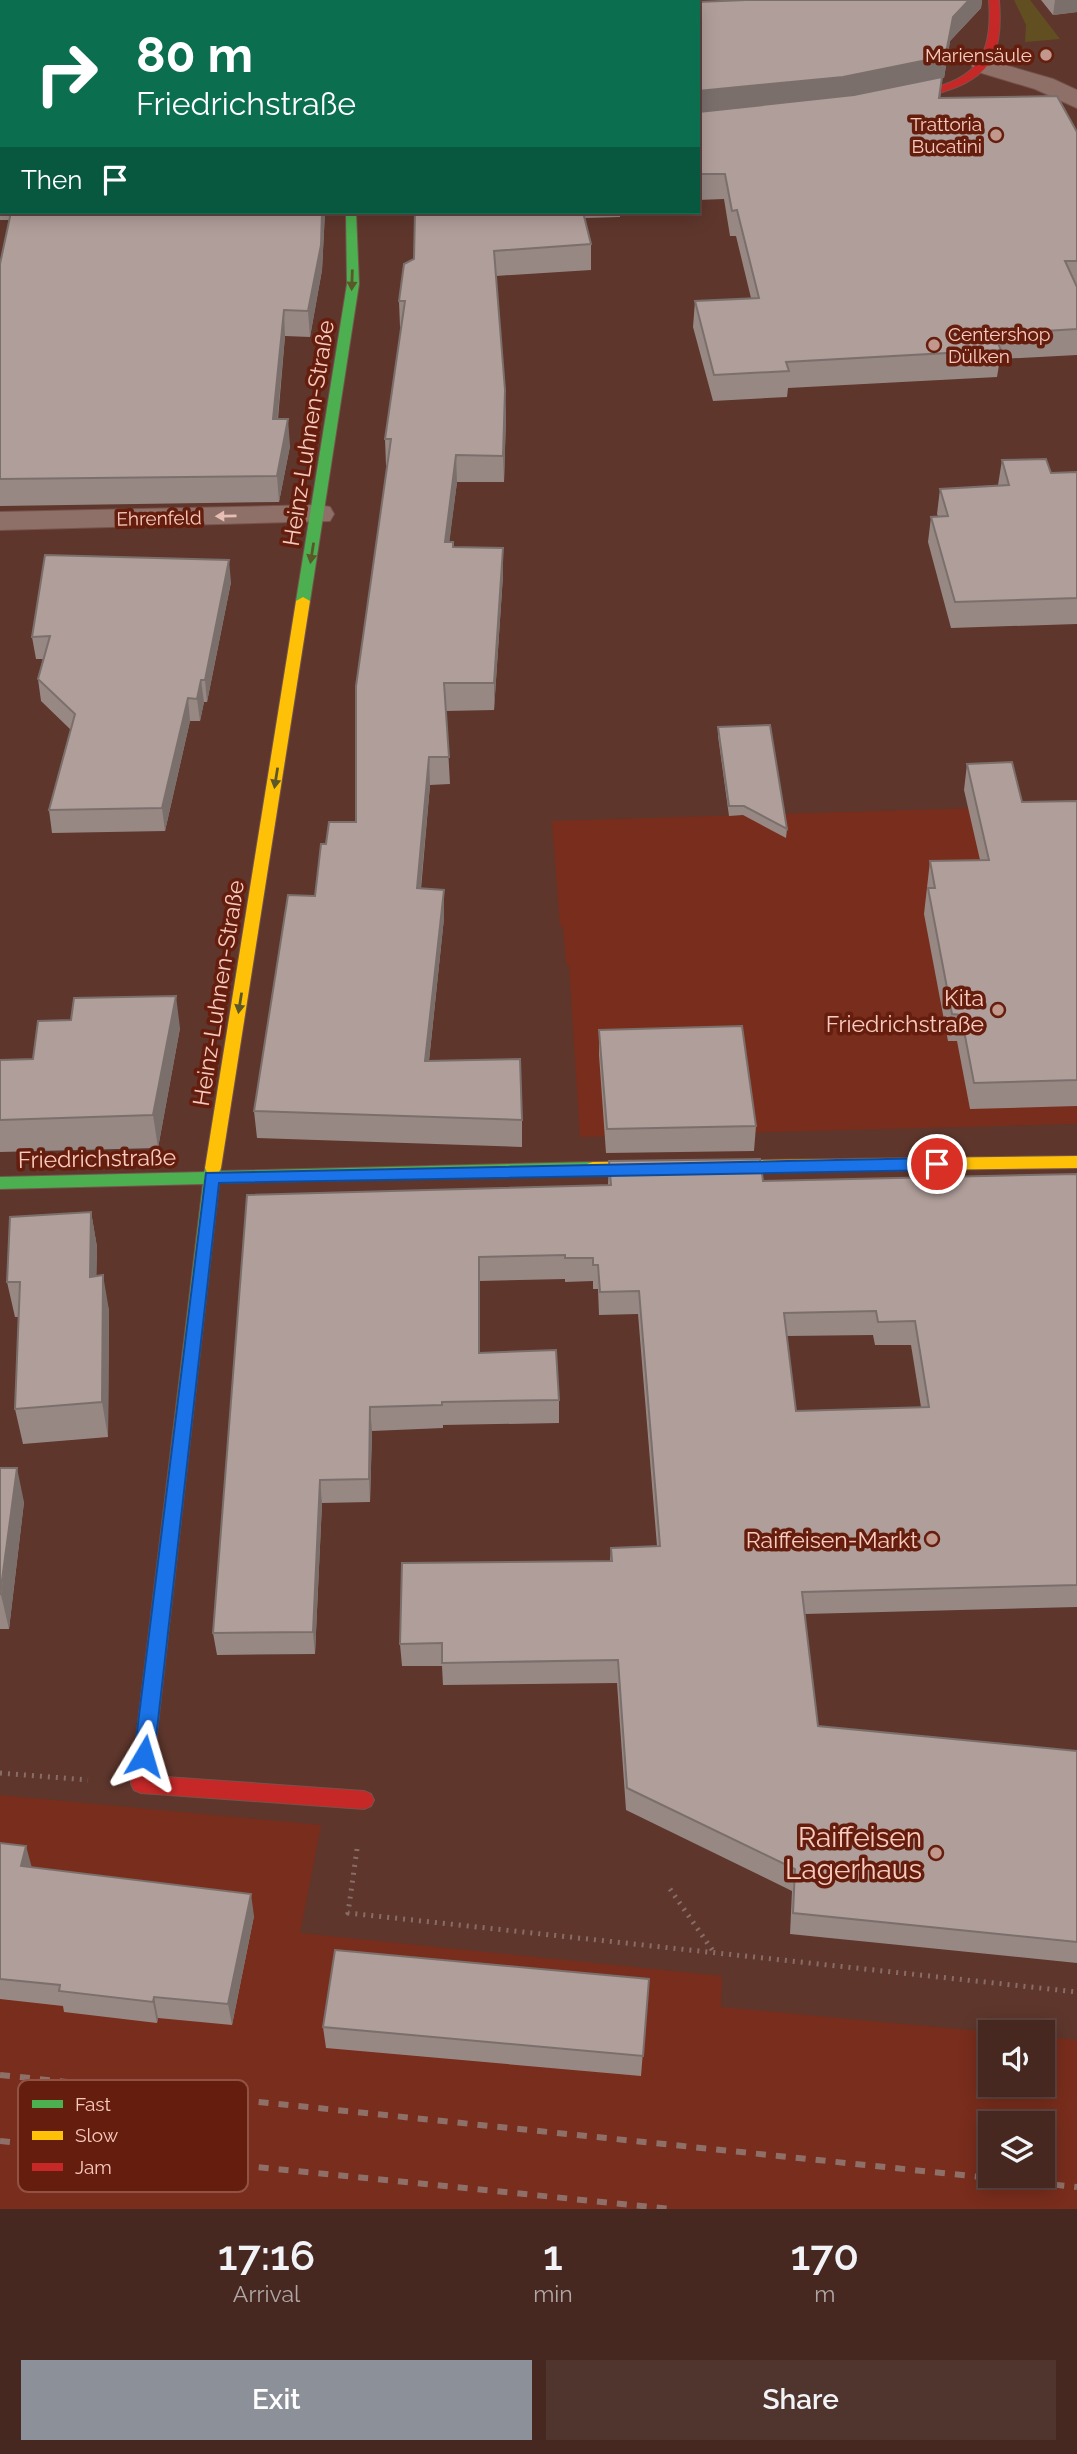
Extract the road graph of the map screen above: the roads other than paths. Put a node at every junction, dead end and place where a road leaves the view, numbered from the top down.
1 (994, 0) edge
2 (984, 66) junction
3 (1077, 100) edge
4 (872, 106) edge
5 (351, 214) edge
6 (319, 514) junction
7 (0, 521) edge
8 (1077, 1162) edge
9 (211, 1178) junction
10 (0, 1183) edge
11 (364, 1800) road end

1 - 2 street
2 - 3 street
2 - 4 street
5 -> 6 street, Heinz-Luhnen-Straße
6 -> 7 street, Ehrenfeld
6 -> 9 street, Heinz-Luhnen-Straße
8 - 9 street, Friedrichstraße
9 - 10 street, Friedrichstraße
9 - 11 street, Heinz-Luhnen-Straße

